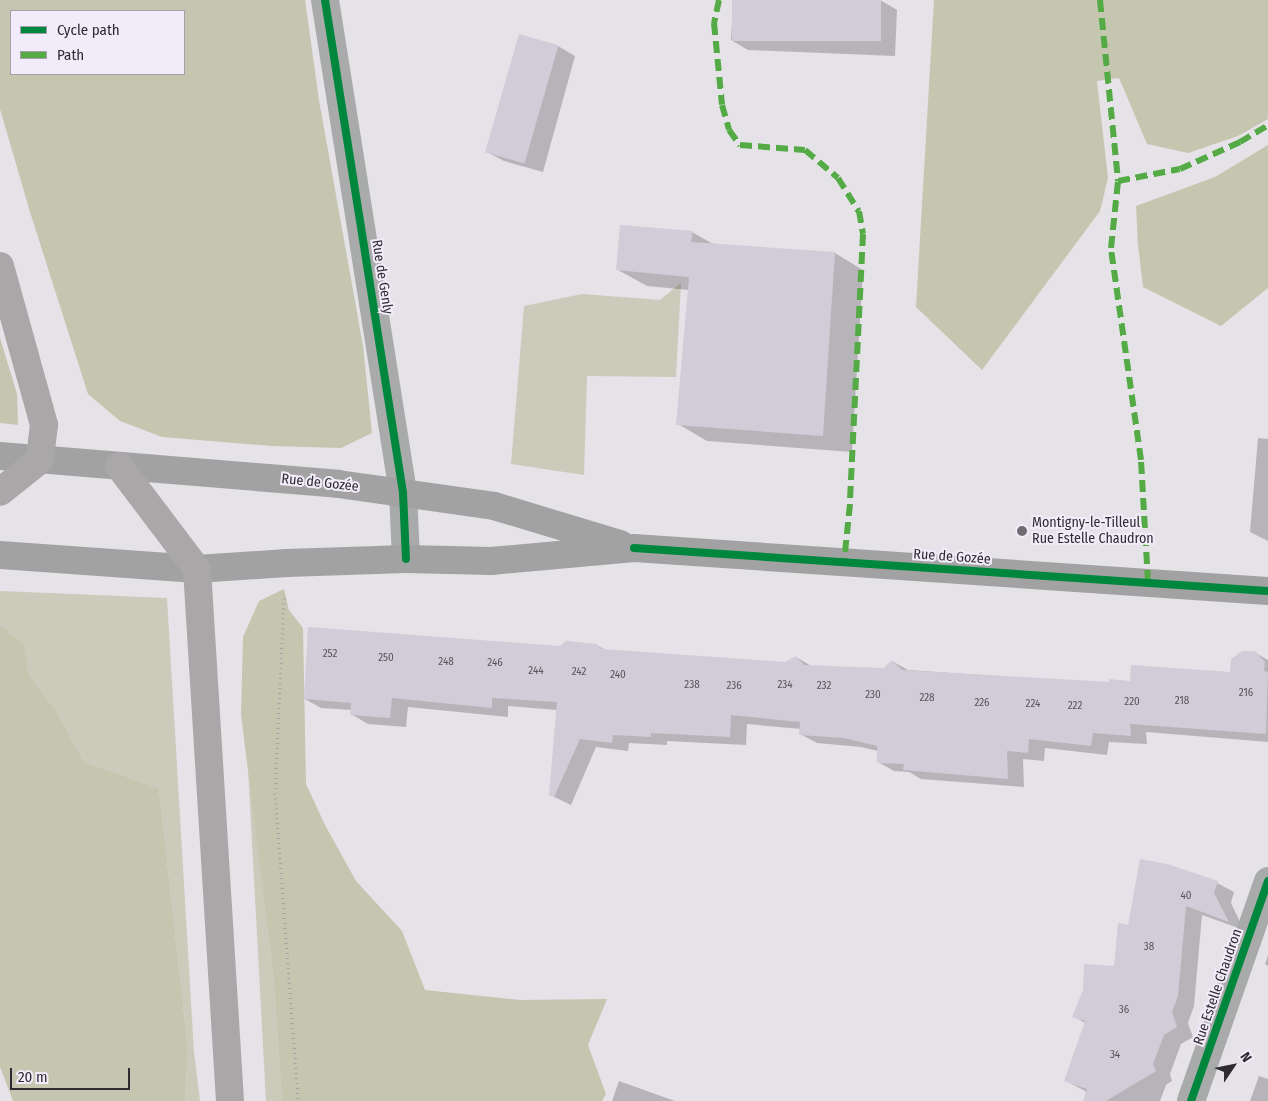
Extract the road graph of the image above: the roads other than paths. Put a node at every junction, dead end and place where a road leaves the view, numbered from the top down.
1 (325, 0) edge
2 (0, 266) edge
3 (0, 456) edge
4 (40, 460) junction
5 (119, 466) junction
6 (0, 492) edge
7 (403, 493) junction
8 (634, 548) junction
9 (0, 555) edge
10 (406, 559) junction
11 (197, 569) junction
12 (1268, 591) edge
13 (1268, 881) edge
14 (230, 1101) edge
15 (1191, 1101) edge

1 - 7 street, Rue de Genly
2 - 4 highway
3 - 4 main road, Rue de Gozée
4 - 5 main road, Rue de Gozée
4 - 6 highway
5 - 7 main road, Rue de Gozée
5 - 11 highway
7 - 8 main road, Rue de Gozée
7 - 10 street, Rue de Genly
8 - 10 main road, Rue de Gozée
8 - 12 main road, Rue de Gozée
9 - 11 main road, Rue de Gozée
10 - 11 main road, Rue de Gozée
11 - 14 highway
13 - 15 street, Rue Estelle Chaudron

